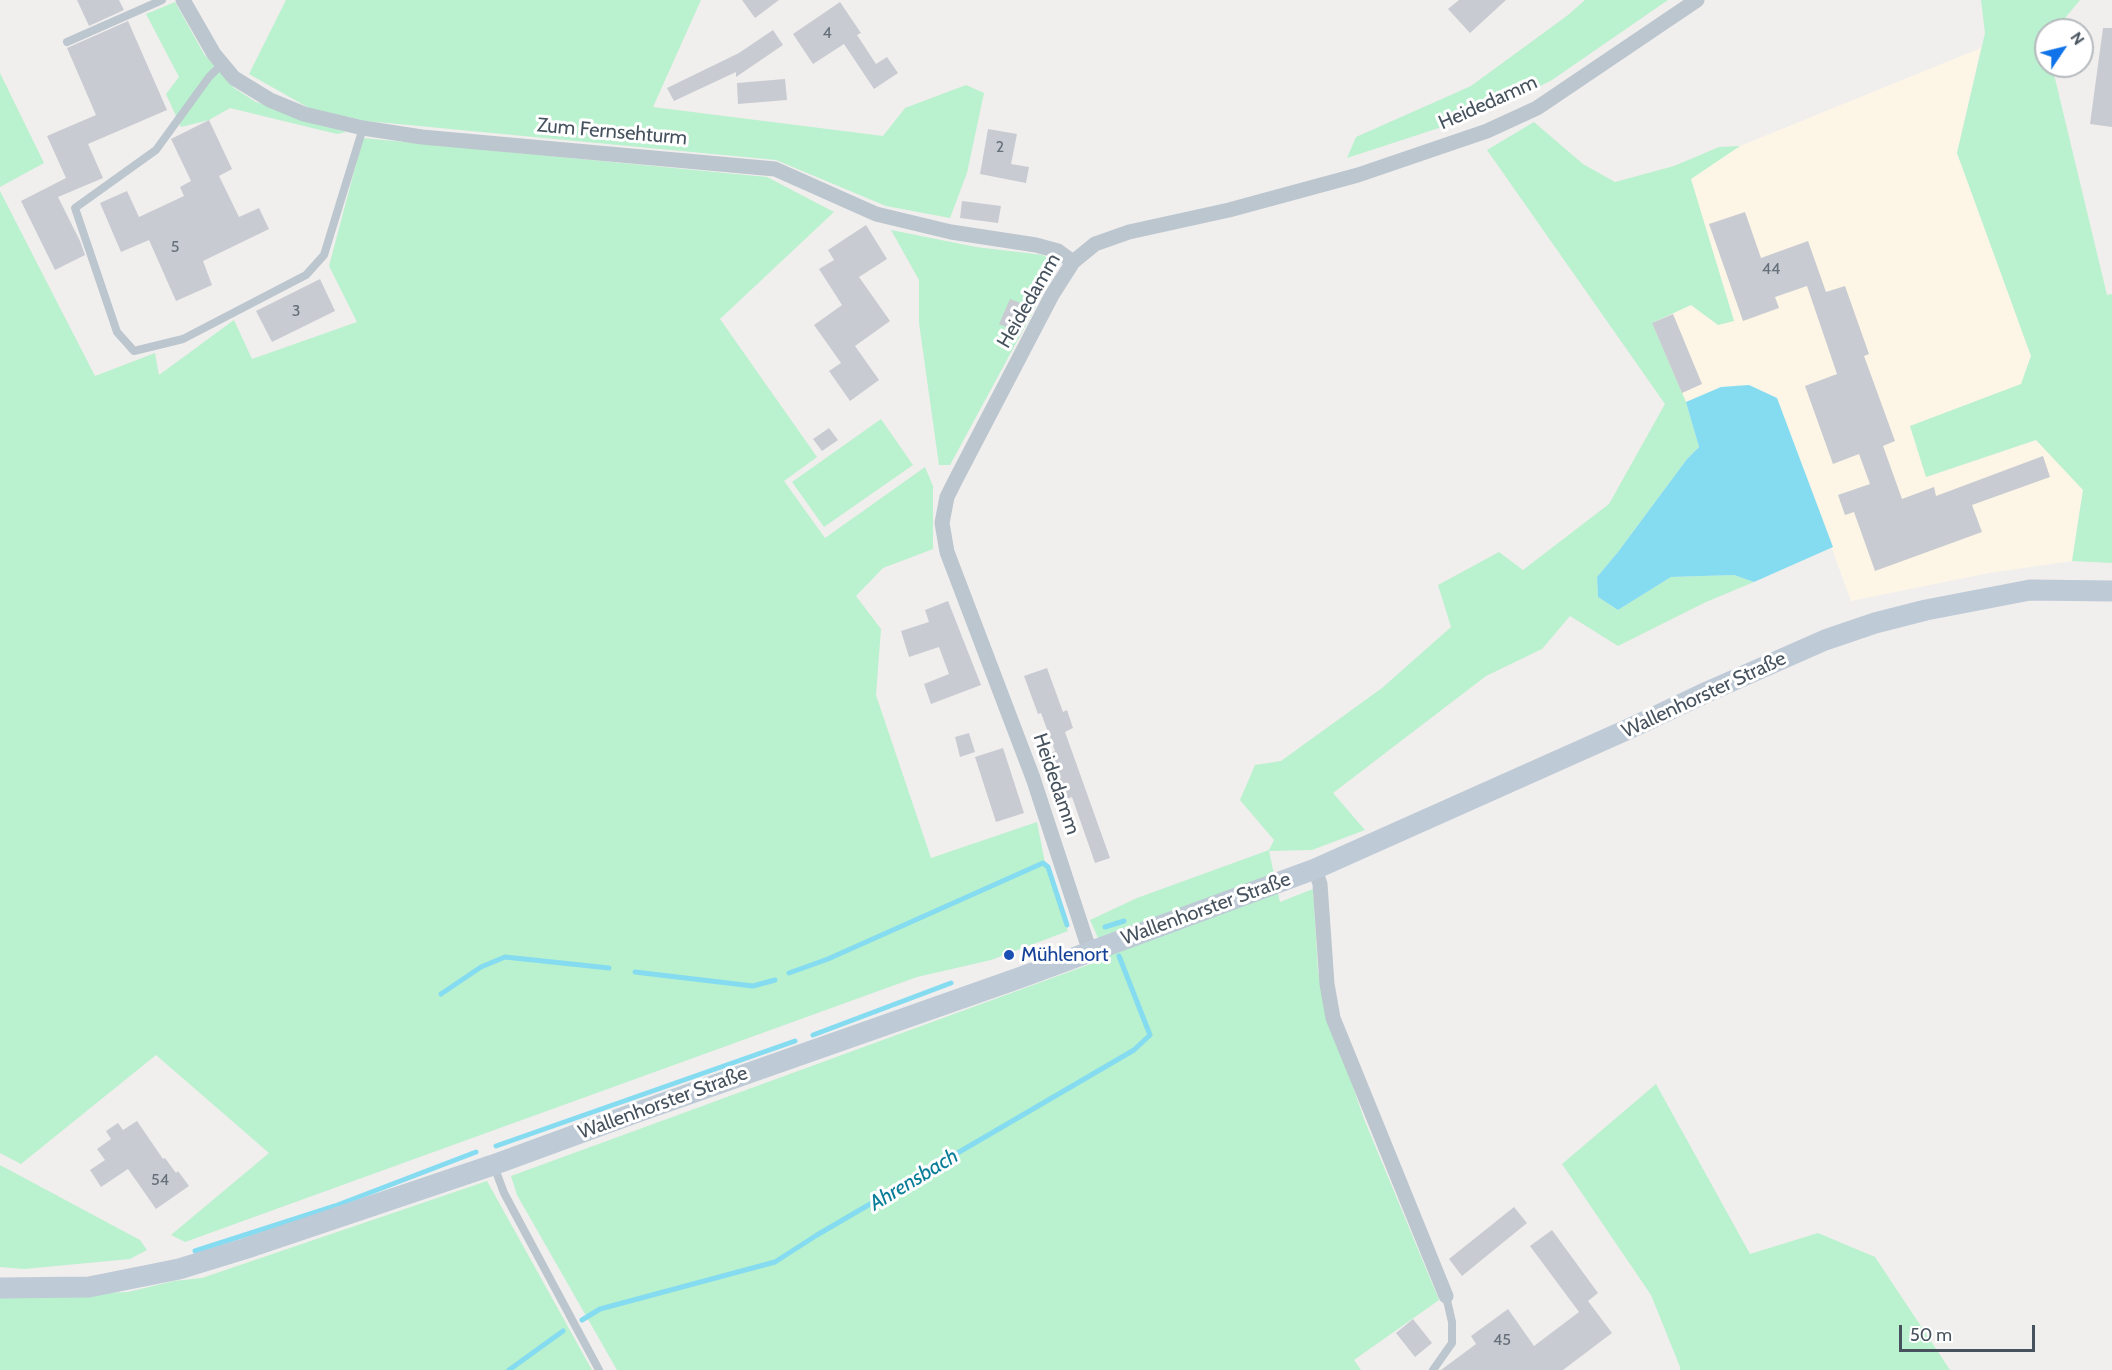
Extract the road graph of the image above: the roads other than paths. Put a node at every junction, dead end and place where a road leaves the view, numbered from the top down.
1 (162, 0) edge
2 (183, 0) edge
3 (1697, 0) edge
4 (68, 42) dead end
5 (222, 64) junction
6 (363, 128) junction
7 (1073, 262) junction
8 (2112, 591) edge
9 (1315, 869) junction
10 (1090, 952) junction
11 (493, 1165) junction
12 (0, 1288) edge
13 (1446, 1296) joint
14 (599, 1370) edge
15 (1433, 1370) edge

1 - 4 lane
2 - 5 street, Zum Fernsehturm
3 - 7 street, Heidedamm
5 - 6 street, Zum Fernsehturm
5 - 6 lane
6 - 7 street, Zum Fernsehturm
7 - 10 street, Heidedamm
8 - 9 main road, Wallenhorster Straße
9 - 10 main road, Wallenhorster Straße
9 - 13 street, Wallenhorster Straße
10 - 11 main road, Wallenhorster Straße
11 - 12 main road, Wallenhorster Straße
11 - 14 lane
13 - 15 lane, Wallenhorster Straße

